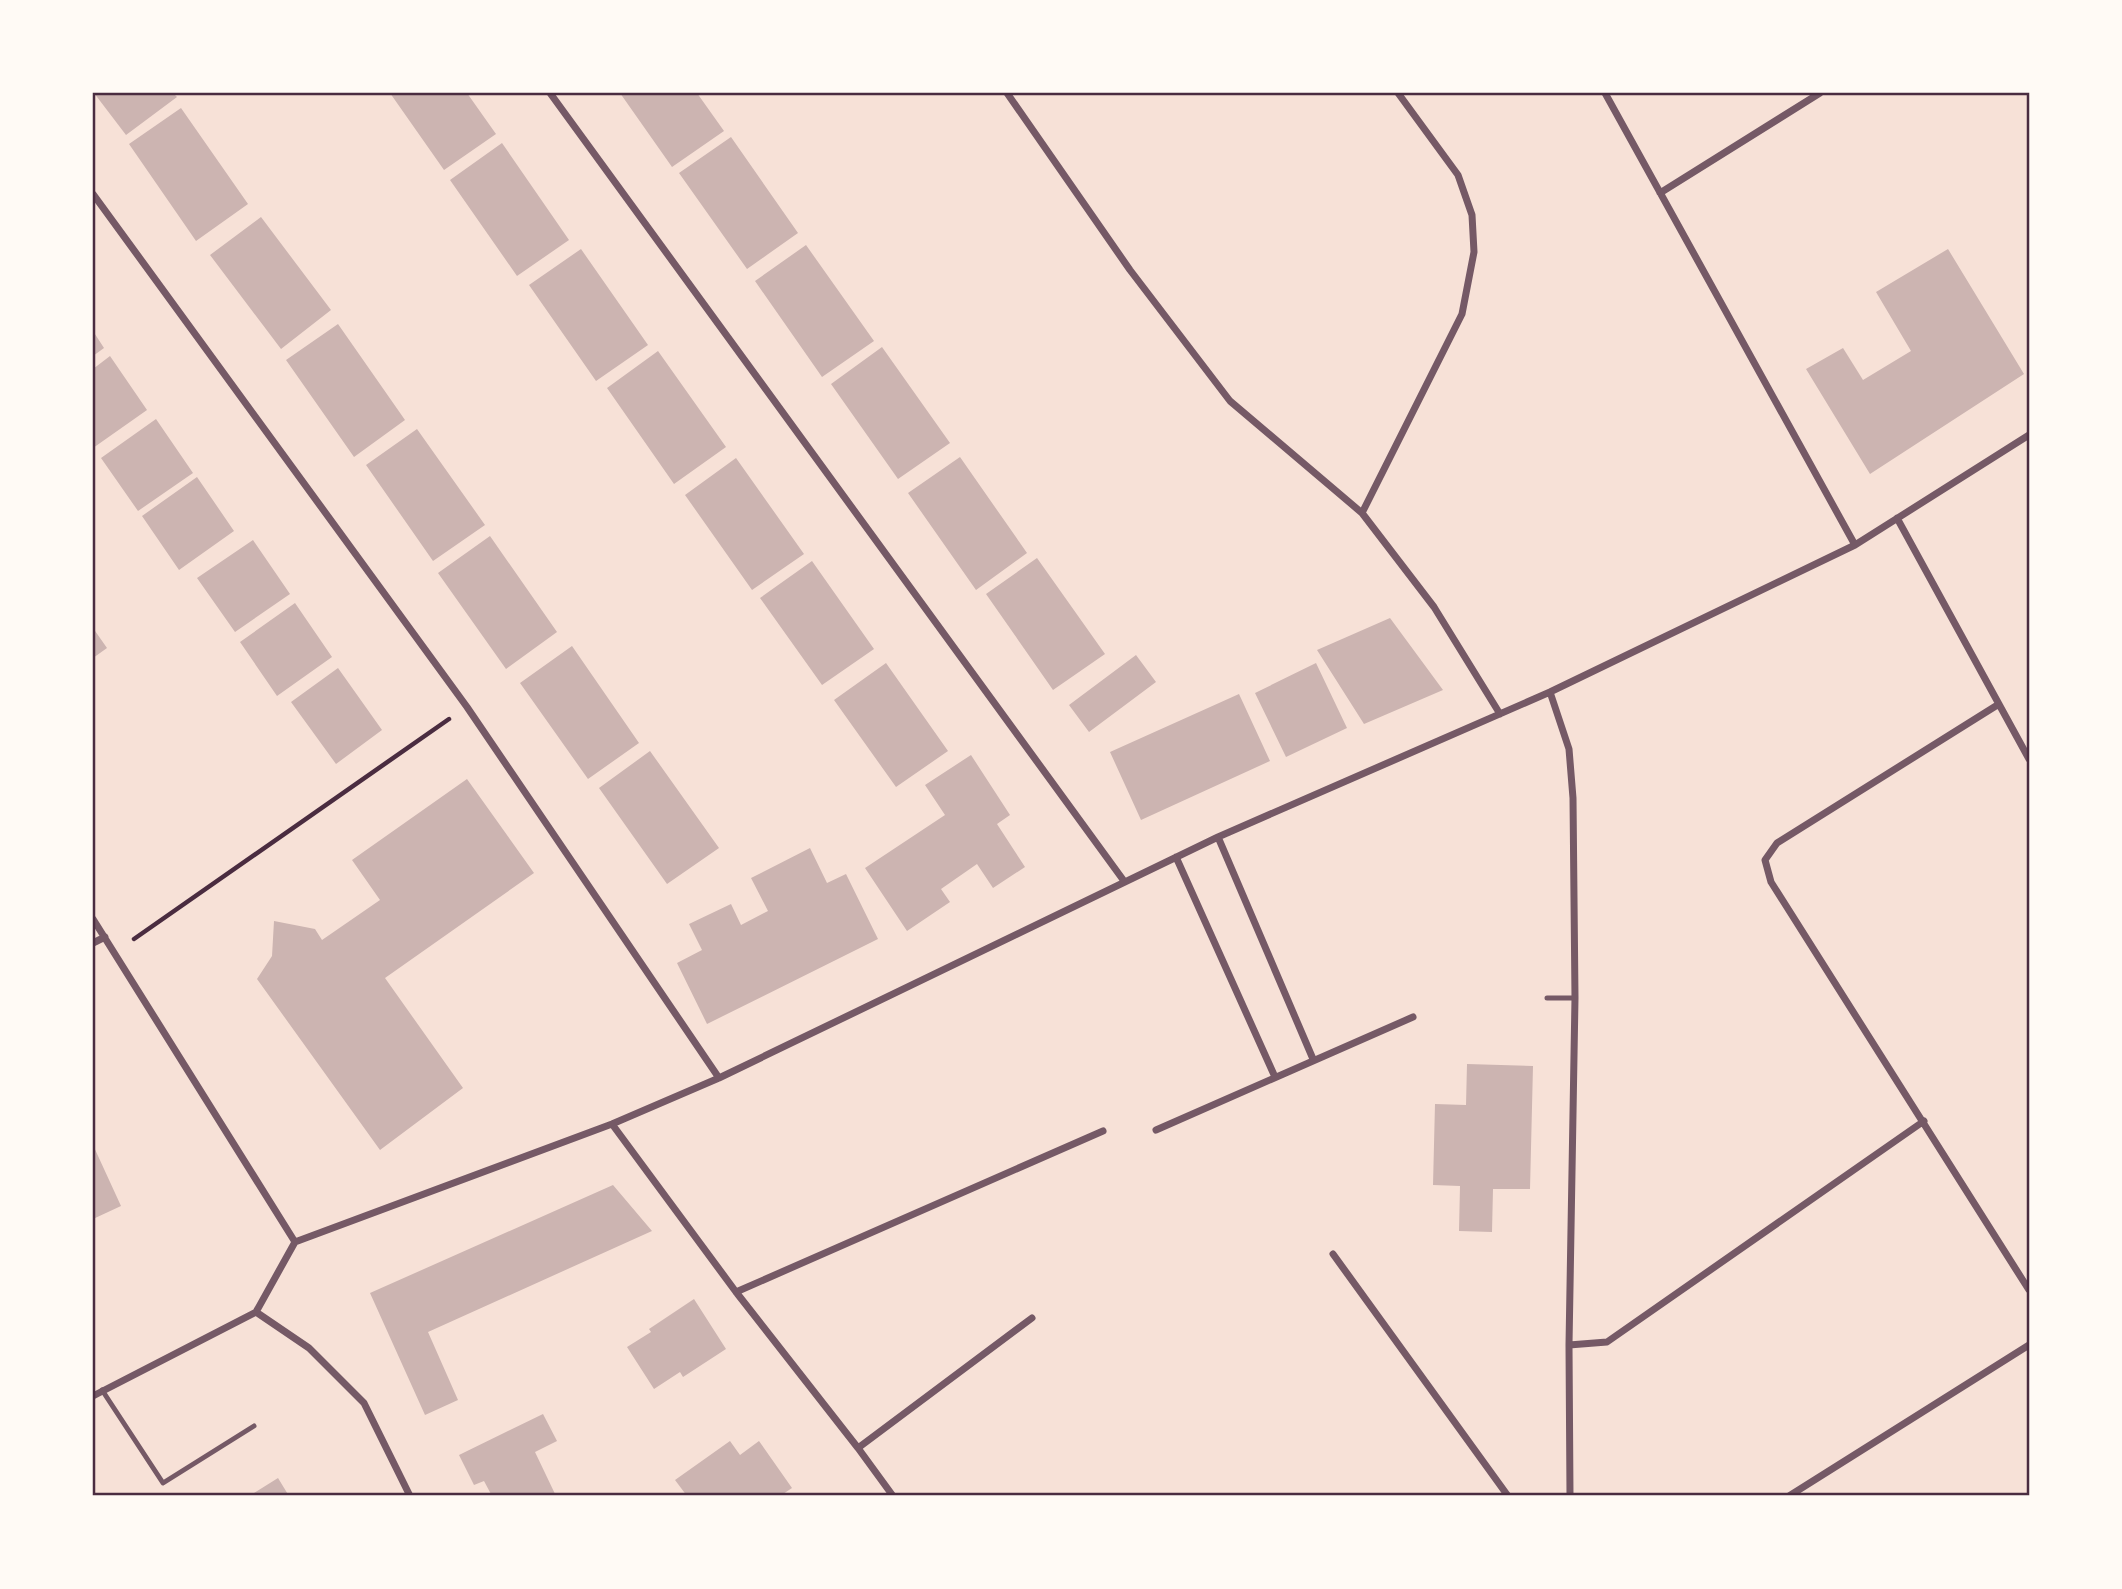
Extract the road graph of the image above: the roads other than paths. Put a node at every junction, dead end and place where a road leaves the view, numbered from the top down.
1 (550, 93) edge
2 (1007, 93) edge
3 (1398, 93) edge
4 (1605, 93) edge
5 (1820, 93) edge
6 (1660, 193) junction
7 (93, 194) edge
8 (2029, 435) edge
9 (1362, 513) junction
10 (1897, 518) junction
11 (1855, 545) junction
12 (1550, 692) junction
13 (1999, 704) junction
14 (1500, 714) junction
15 (2029, 760) edge
16 (1218, 837) junction
17 (1176, 857) junction
18 (1124, 881) junction
19 (93, 919) edge
20 (105, 937) junction
21 (93, 943) edge
22 (1548, 998) dead end
23 (1575, 998) junction
24 (1413, 1017) dead end
25 (1313, 1059) junction
26 (1275, 1077) junction
27 (719, 1078) junction
28 (1924, 1121) junction
29 (612, 1124) junction
30 (1156, 1130) dead end
31 (1103, 1131) dead end
32 (295, 1242) junction
33 (1333, 1254) dead end
34 (2029, 1290) edge
35 (736, 1292) junction
36 (256, 1312) junction
37 (1032, 1318) dead end
38 (1569, 1345) junction
39 (2029, 1345) edge
40 (102, 1390) junction
41 (93, 1396) edge
42 (254, 1426) dead end
43 (859, 1448) junction
44 (410, 1496) edge
45 (893, 1496) edge
46 (1508, 1496) edge
47 (1570, 1496) edge
48 (1789, 1496) edge

1 - 18 street
2 - 9 street
3 - 9 street
4 - 6 street
5 - 6 street
6 - 11 street
7 - 27 street
8 - 10 street
9 - 14 street
10 - 11 street
10 - 13 street
11 - 12 street
12 - 14 street
12 - 23 street
13 - 15 street
13 - 28 street
14 - 16 street
16 - 17 street
16 - 25 street
17 - 18 street
17 - 26 street
18 - 27 street
19 - 20 street
20 - 21 street
20 - 32 street
22 - 23 lane
23 - 38 street
24 - 25 street
25 - 26 street
26 - 30 street
27 - 29 street
28 - 34 street
28 - 38 street
29 - 32 street
29 - 35 street
31 - 35 street
32 - 36 street
33 - 46 street
35 - 43 street
36 - 40 street
36 - 44 street
37 - 43 street
38 - 47 street
39 - 48 street
40 - 41 street
40 - 42 lane
43 - 45 street

